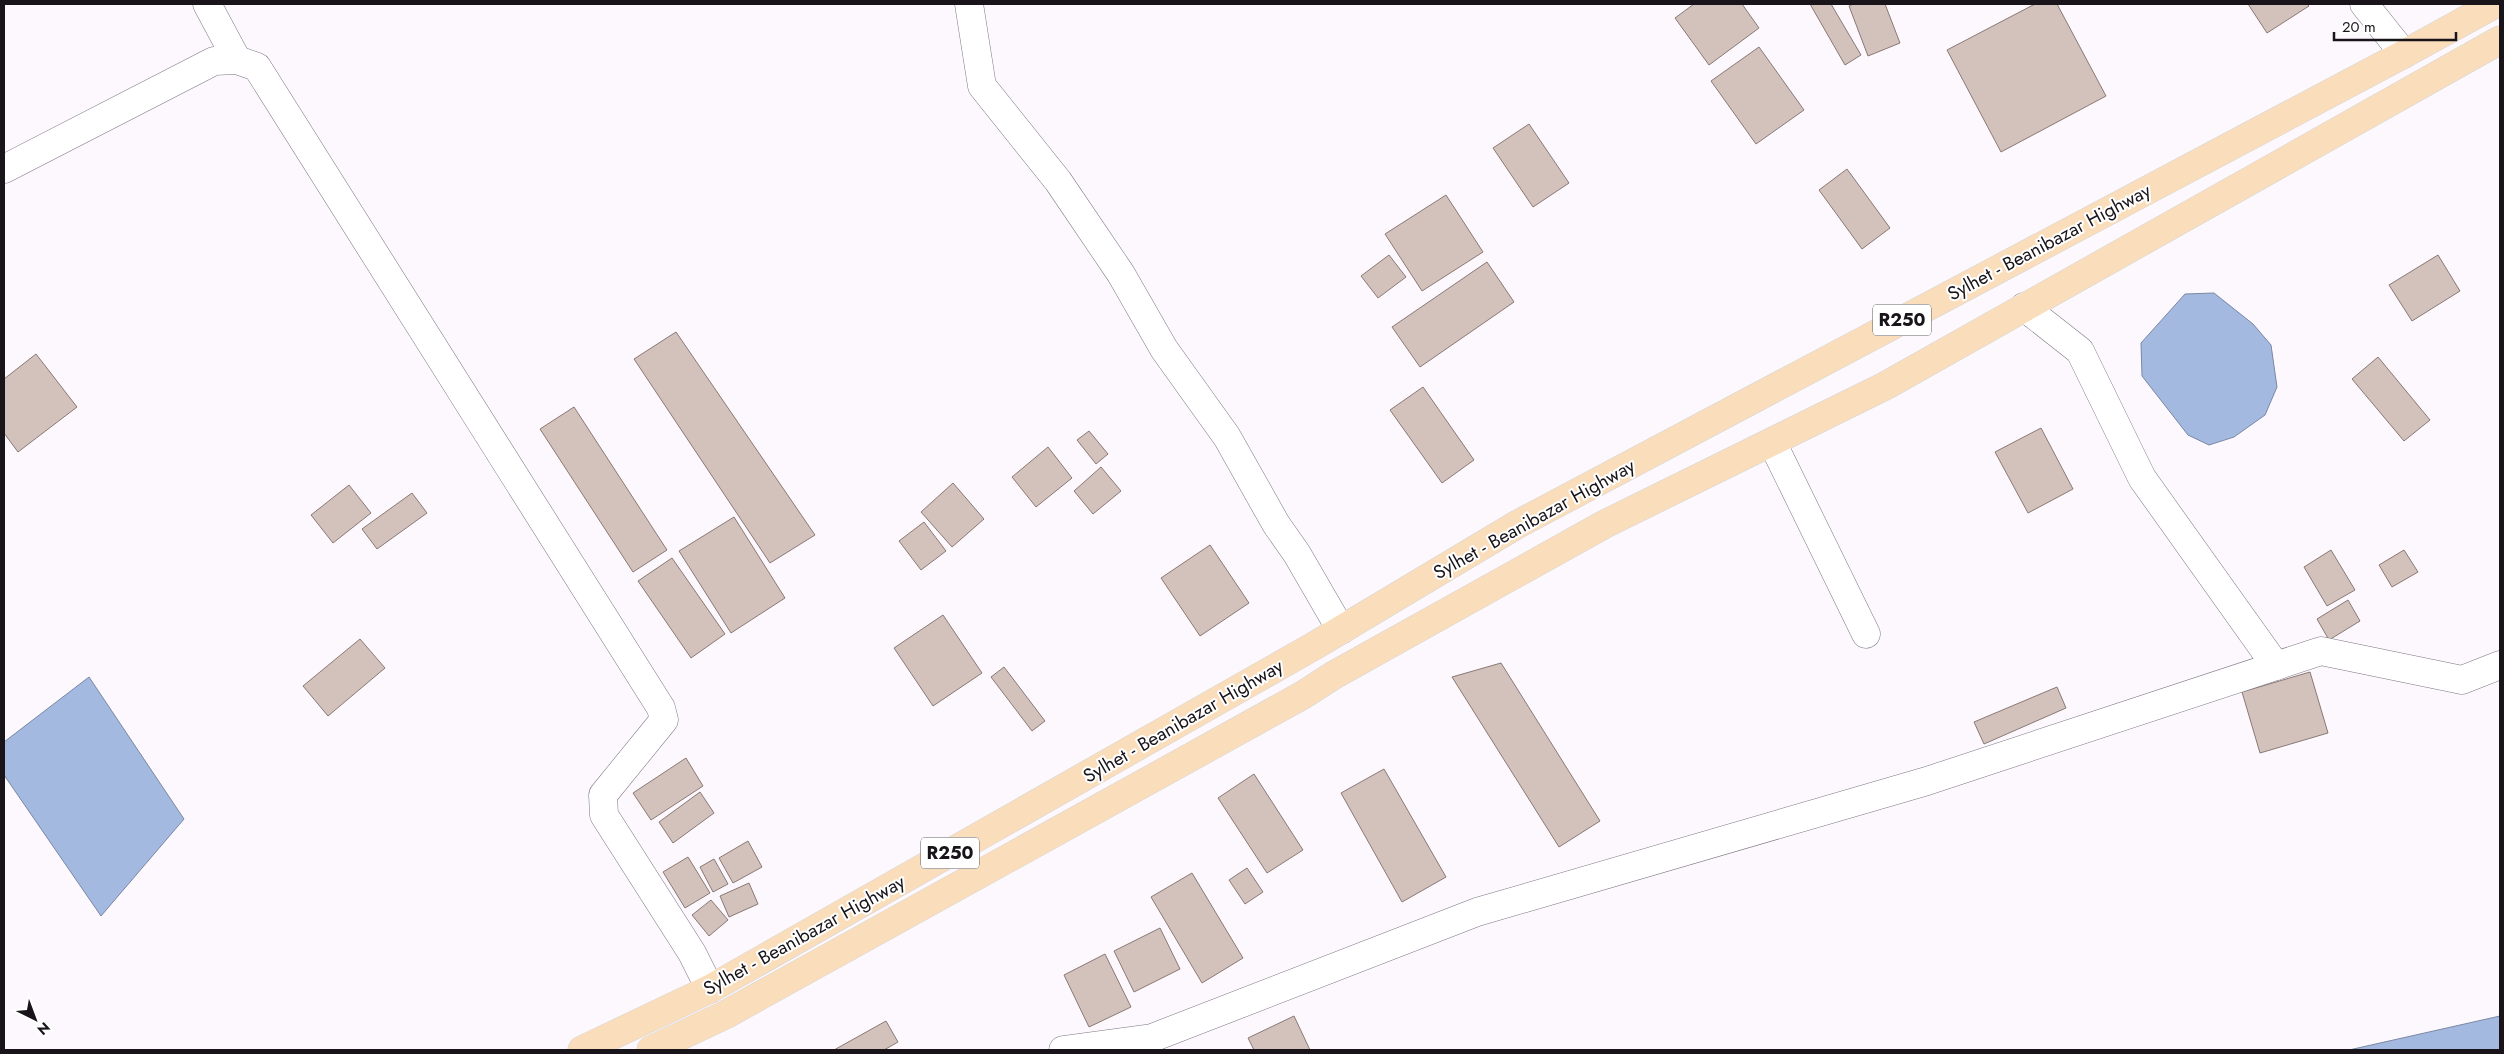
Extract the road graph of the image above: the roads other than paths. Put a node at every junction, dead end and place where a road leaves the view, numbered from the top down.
1 (207, 4) edge
2 (969, 4) edge
3 (2364, 4) edge
4 (2495, 4) edge
5 (2498, 45) edge
6 (2404, 54) junction
7 (237, 60) junction
8 (4, 169) edge
9 (2024, 307) junction
10 (1772, 442) junction
11 (1342, 630) junction
12 (1866, 634) dead end
13 (2500, 665) edge
14 (2276, 666) junction
15 (710, 989) junction
16 (582, 1050) edge
17 (651, 1050) edge
18 (1063, 1050) edge

1 - 7 street
2 - 11 street
3 - 6 street
4 - 6 main road, Sylhet - Beanibazar Highway / R250
5 - 9 main road, Sylhet - Beanibazar Highway / R250
6 - 11 main road, Sylhet - Beanibazar Highway / R250
7 - 8 street
7 - 15 street
9 - 10 main road, Sylhet - Beanibazar Highway / R250
9 - 14 street
10 - 12 street
10 - 17 main road, Sylhet - Beanibazar Highway / R250
11 - 15 main road, Sylhet - Beanibazar Highway / R250
13 - 14 street
14 - 18 street
15 - 16 main road, Sylhet - Beanibazar Highway / R250

